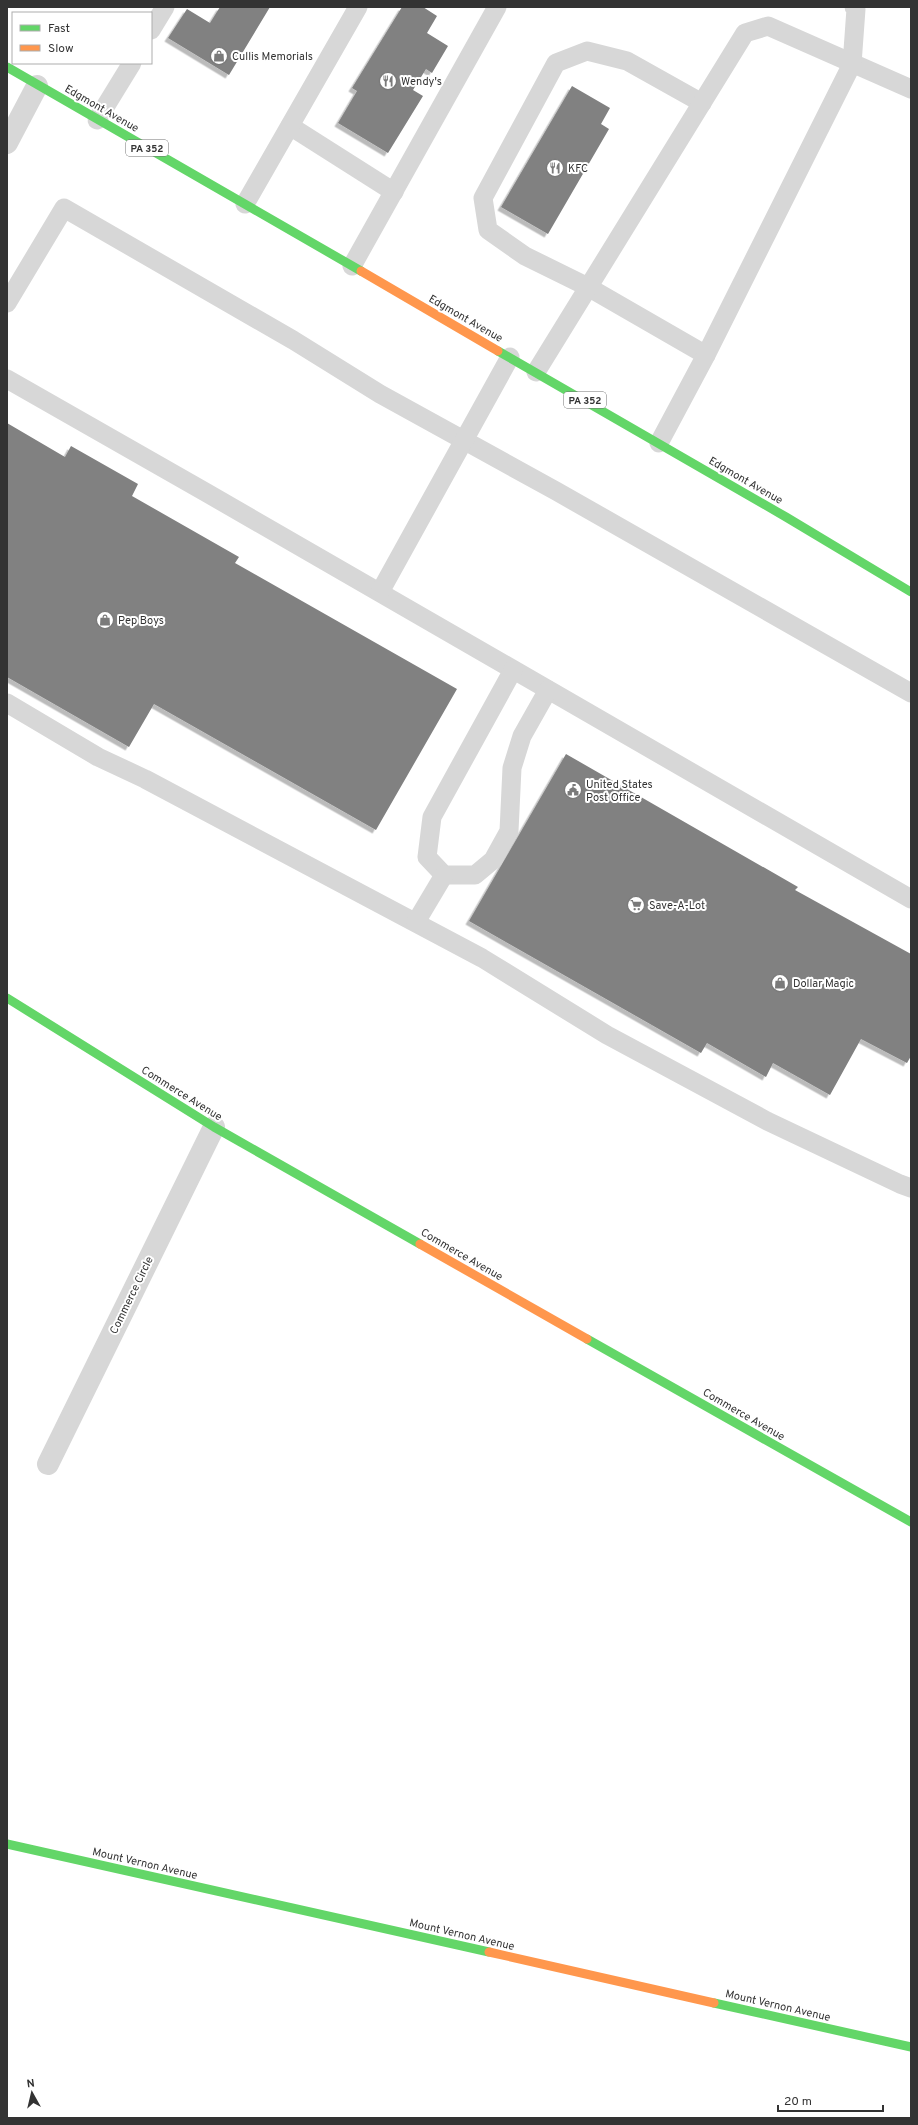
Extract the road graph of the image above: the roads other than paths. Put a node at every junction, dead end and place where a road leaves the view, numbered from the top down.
1 (165, 7) edge
2 (358, 7) edge
3 (498, 7) edge
4 (854, 7) edge
5 (152, 28) edge
6 (131, 64) edge
7 (852, 64) junction
8 (7, 67) edge
9 (37, 86) junction
10 (911, 88) edge
11 (702, 103) junction
12 (98, 120) junction
13 (290, 126) junction
14 (7, 143) edge
15 (394, 192) junction
16 (245, 204) junction
17 (352, 266) junction
18 (588, 287) junction
19 (7, 303) edge
20 (706, 355) junction
21 (510, 357) junction
22 (536, 372) junction
23 (7, 379) edge
24 (464, 440) junction
25 (659, 443) junction
26 (380, 592) junction
27 (911, 592) edge
28 (512, 670) junction
29 (548, 690) junction
30 (911, 693) edge
31 (7, 703) edge
32 (444, 875) junction
33 (911, 899) edge
34 (416, 922) junction
35 (7, 998) edge
36 (214, 1127) junction
37 (911, 1188) edge
38 (48, 1464) dead end
39 (911, 1522) edge
40 (7, 1844) edge
41 (911, 2047) edge

1 - 5 lane
2 - 13 lane
3 - 15 lane
4 - 7 lane
6 - 12 lane
7 - 10 lane
7 - 11 lane
7 - 20 lane
8 - 9 street, Edgmont Avenue / PA 352
9 - 12 street, Edgmont Avenue / PA 352
9 - 14 street
11 - 18 lane
11 - 18 lane
12 - 16 street, Edgmont Avenue / PA 352
13 - 15 lane
13 - 16 lane
15 - 17 lane
16 - 17 street, Edgmont Avenue / PA 352
17 - 21 street, Edgmont Avenue / PA 352
18 - 20 lane
18 - 22 lane
19 - 24 lane
20 - 25 lane
21 - 22 street, Edgmont Avenue / PA 352
21 - 24 lane
22 - 25 street, Edgmont Avenue / PA 352
23 - 26 lane
24 - 26 lane
24 - 30 lane
25 - 27 street, Edgmont Avenue / PA 352
26 - 28 lane
28 - 29 lane
28 - 32 lane
29 - 32 lane
29 - 33 lane
31 - 34 lane
32 - 34 lane
34 - 37 lane
35 - 36 street, Commerce Avenue
36 - 38 street, Commerce Circle
36 - 39 street, Commerce Avenue
40 - 41 street, Mount Vernon Avenue

